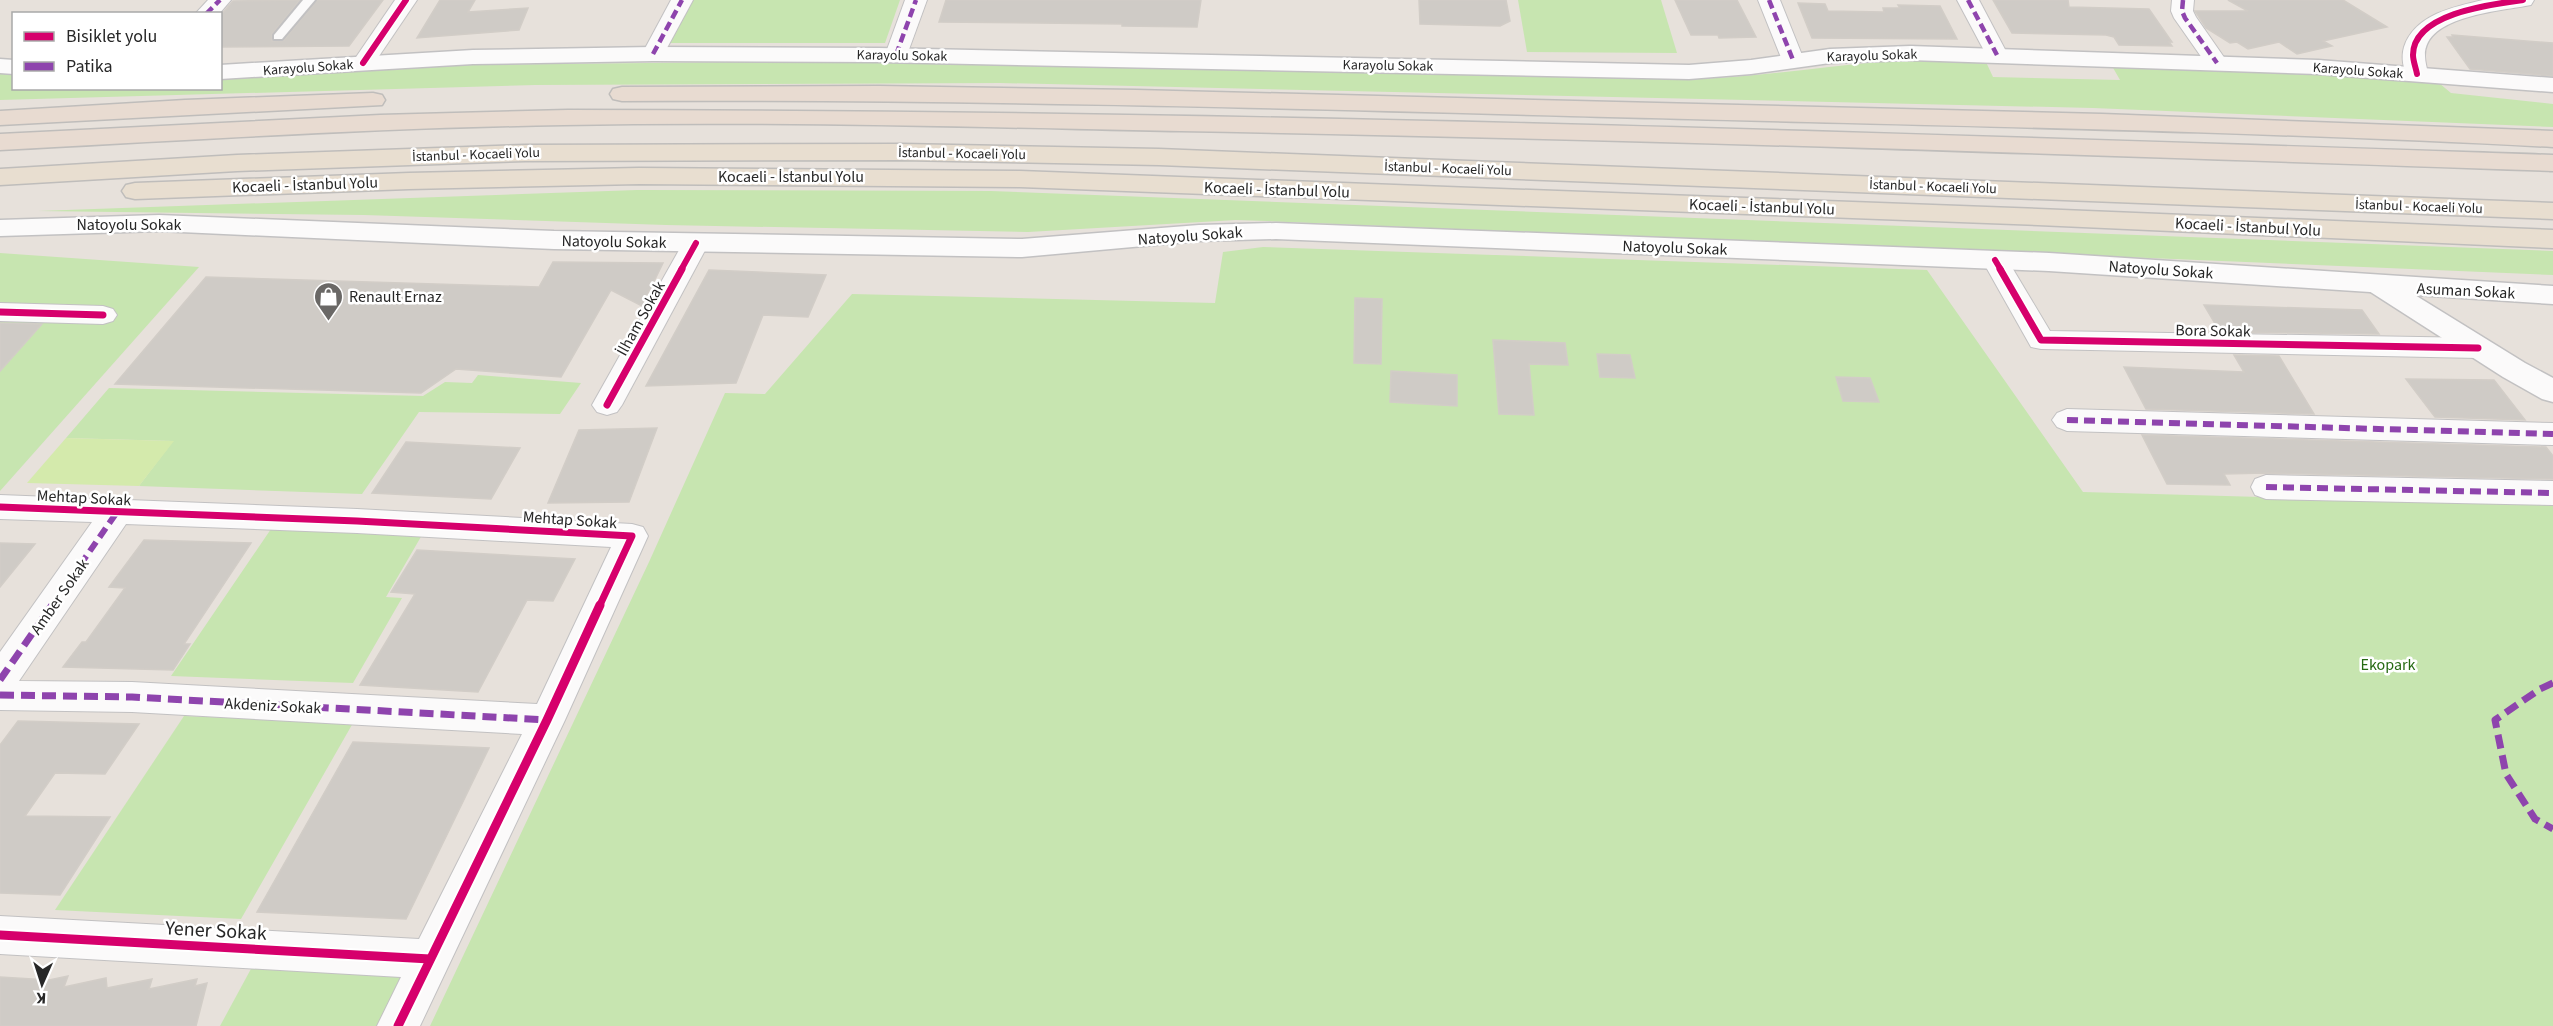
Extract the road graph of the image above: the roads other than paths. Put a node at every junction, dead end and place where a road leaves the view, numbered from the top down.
1 (220, 0) edge
2 (309, 0) edge
3 (406, 0) edge
4 (682, 0) edge
5 (916, 0) edge
6 (1769, 0) edge
7 (1968, 0) edge
8 (2183, 0) edge
9 (2523, 0) edge
10 (208, 12) edge
11 (278, 37) dead end
12 (653, 54) junction
13 (896, 55) junction
14 (1997, 55) junction
15 (1793, 60) junction
16 (363, 63) junction
17 (2217, 63) junction
18 (222, 72) edge
19 (2417, 74) junction
20 (2553, 85) edge
21 (0, 118) edge
22 (2553, 139) edge
23 (0, 142) edge
24 (2553, 163) edge
25 (0, 177) edge
26 (0, 199) edge
27 (2553, 211) edge
28 (0, 228) edge
29 (2553, 239) edge
30 (696, 243) junction
31 (1995, 260) junction
32 (2379, 285) junction
33 (2553, 295) edge
34 (0, 312) edge
35 (103, 315) dead end
36 (2478, 348) junction
37 (2553, 391) edge
38 (607, 405) dead end
39 (2067, 420) dead end
40 (2553, 434) edge
41 (2266, 488) dead end
42 (2553, 493) edge
43 (0, 507) edge
44 (117, 512) junction
45 (0, 680) edge
46 (0, 695) edge
47 (547, 720) junction
48 (0, 935) edge
49 (429, 959) junction
50 (398, 1026) edge

1 - 10 street
2 - 11 lane
3 - 16 street
4 - 12 street
5 - 13 street
6 - 15 street
7 - 14 street
8 - 17 street
9 - 19 street
12 - 13 main road, Karayolu Sokak
12 - 16 main road, Karayolu Sokak
13 - 15 main road, Karayolu Sokak
14 - 15 main road, Karayolu Sokak
14 - 17 main road, Karayolu Sokak
16 - 18 main road, Karayolu Sokak
17 - 19 main road, Karayolu Sokak
19 - 20 main road, Karayolu Sokak
21 - 22 highway
23 - 24 highway
25 - 27 highway, İstanbul - Kocaeli Yolu
26 - 29 highway, Kocaeli - İstanbul Yolu
28 - 30 main road, Natoyolu Sokak
30 - 31 main road, Natoyolu Sokak
30 - 38 street, İlham Sokak
31 - 32 main road, Natoyolu Sokak
31 - 36 street, Bora Sokak
32 - 33 main road, Asuman Sokak
32 - 36 main road
34 - 35 street
36 - 37 main road
39 - 40 street
41 - 42 street
43 - 44 street, Mehtap Sokak
44 - 45 street, Amber Sokak
44 - 47 street, Mehtap Sokak
46 - 47 street, Akdeniz Sokak
47 - 49 street, Mehtap Sokak
48 - 49 street, Yener Sokak
49 - 50 street, Mehtap Sokak

